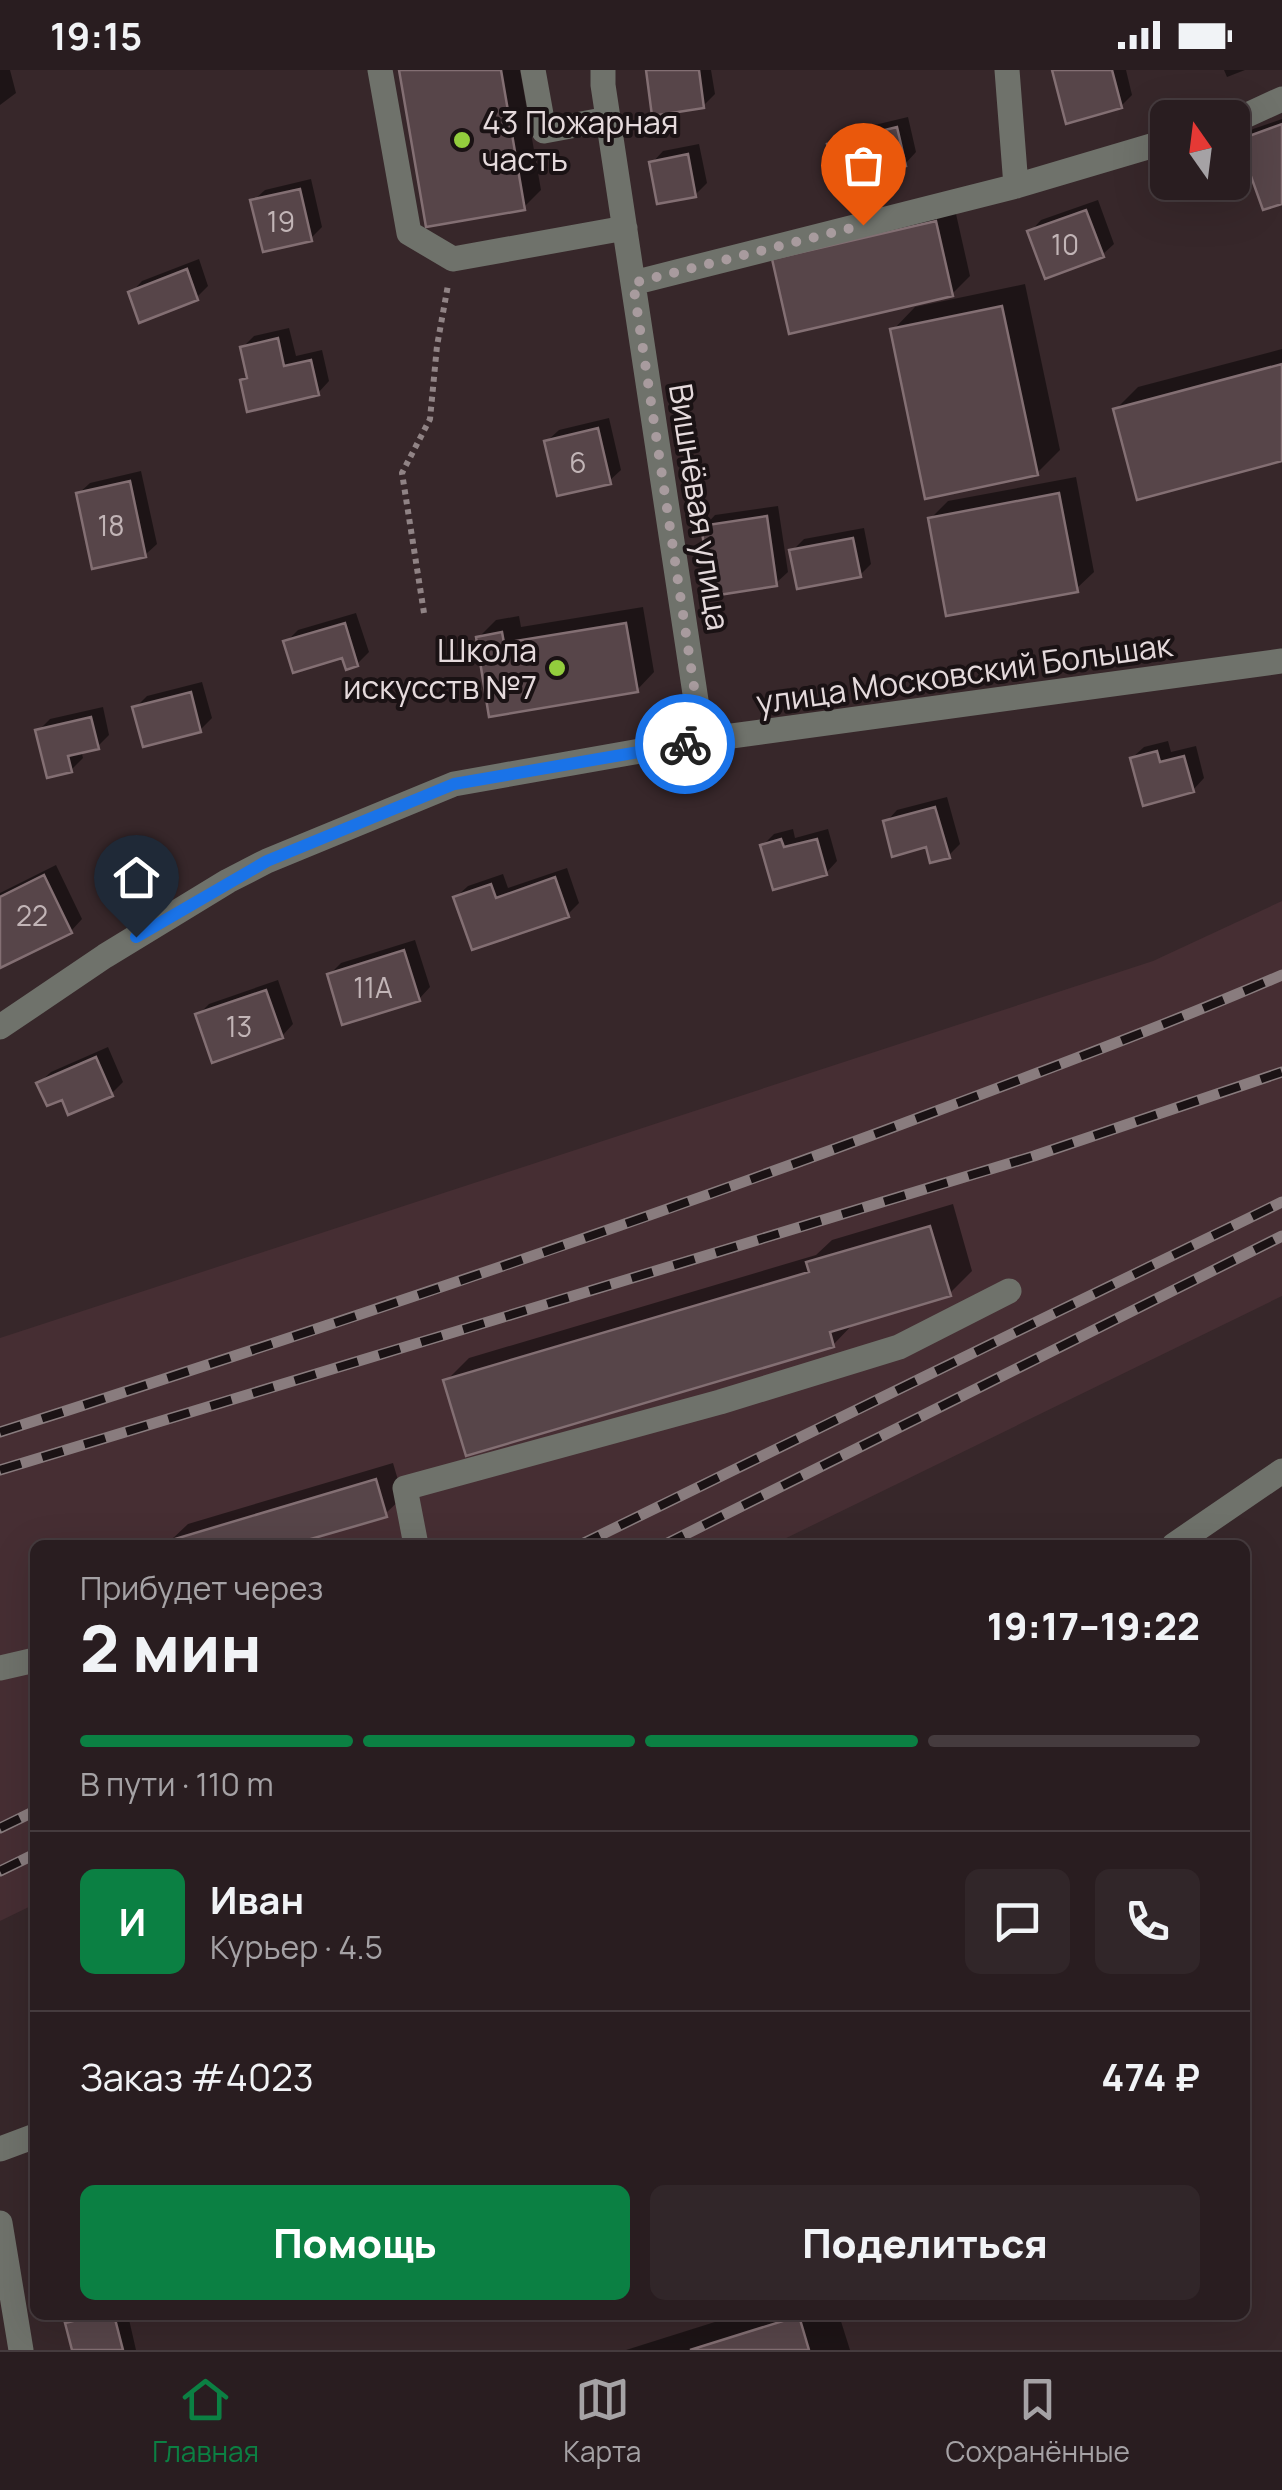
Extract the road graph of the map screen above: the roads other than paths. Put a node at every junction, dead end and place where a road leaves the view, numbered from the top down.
1 (380, 70) edge
2 (534, 70) edge
3 (604, 70) edge
4 (1008, 70) edge
5 (1282, 98) edge
6 (1250, 113) edge
7 (608, 119) junction
8 (1150, 146) edge
9 (1016, 186) junction
10 (625, 228) junction
11 (633, 283) junction
12 (1282, 662) edge
13 (702, 740) junction
14 (0, 1027) edge
15 (1009, 1291) dead end
16 (1282, 1471) edge
17 (415, 1540) edge
18 (1181, 1540) edge
19 (30, 1661) edge
20 (0, 1668) edge
21 (30, 2138) edge
22 (0, 2149) edge
23 (0, 2223) edge
24 (21, 2350) edge

1 - 10 street
2 - 7 street
3 - 7 street, Вишнёвая улица
4 - 9 street
5 - 6 street
7 - 10 street, Вишнёвая улица
8 - 9 street
9 - 11 street
10 - 11 street, Вишнёвая улица
11 - 13 street, Вишнёвая улица
12 - 13 street, улица Московский Большак
13 - 14 street, улица Московский Большак
15 - 17 street
16 - 18 street
19 - 20 street
21 - 22 street
23 - 24 street

